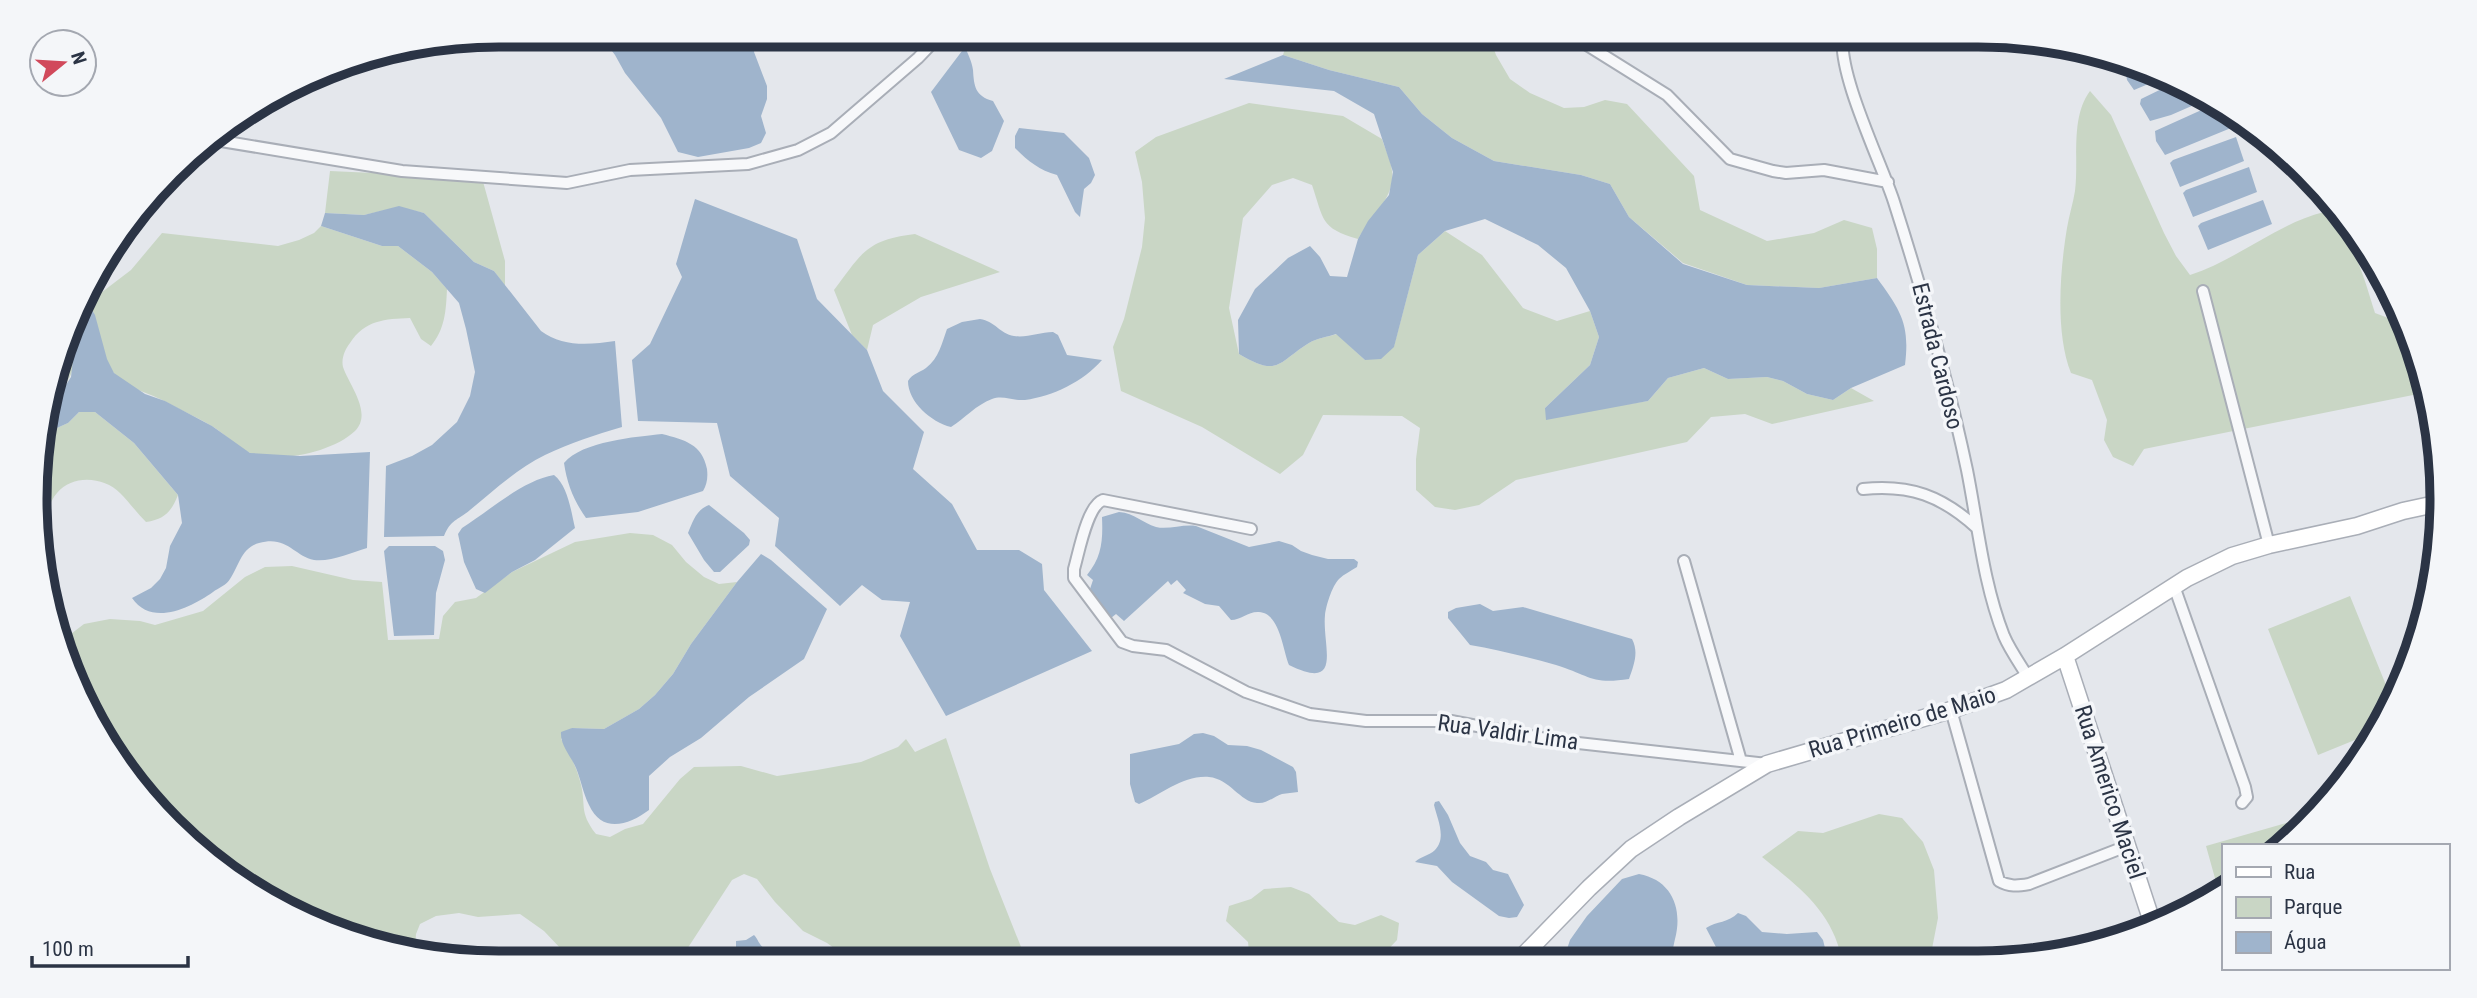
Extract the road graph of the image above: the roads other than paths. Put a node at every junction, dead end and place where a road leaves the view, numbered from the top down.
1 (928, 47) edge
2 (1590, 47) edge
3 (1843, 47) edge
4 (223, 141) edge
5 (1888, 182) junction
6 (2203, 290) dead end
7 (1863, 489) dead end
8 (2430, 505) edge
9 (1977, 528) junction
10 (1251, 529) dead end
11 (2269, 545) junction
12 (1684, 561) dead end
13 (2174, 586) junction
14 (2066, 656) junction
15 (2028, 677) junction
16 (1951, 710) junction
17 (1741, 761) junction
18 (1767, 764) junction
19 (2242, 803) dead end
20 (2127, 846) junction
21 (2150, 916) edge
22 (1527, 951) edge

1 - 4 street
2 - 5 street
3 - 5 street, Estrada Cardoso
5 - 9 street, Estrada Cardoso
6 - 11 street
7 - 9 street
8 - 11 main road, Rua Primeiro de Maio
9 - 15 street, Estrada Cardoso
10 - 17 street, Rua Valdir Lima
11 - 13 main road, Rua Primeiro de Maio
12 - 17 street
13 - 14 main road, Rua Primeiro de Maio
13 - 19 street
14 - 15 main road, Rua Primeiro de Maio
14 - 20 main road, Rua Americo Maciel
15 - 16 main road, Rua Primeiro de Maio
16 - 18 main road, Rua Primeiro de Maio
16 - 20 street
17 - 18 street, Rua Valdir Lima
18 - 22 main road, Rua Primeiro de Maio
20 - 21 main road, Rua Americo Maciel

